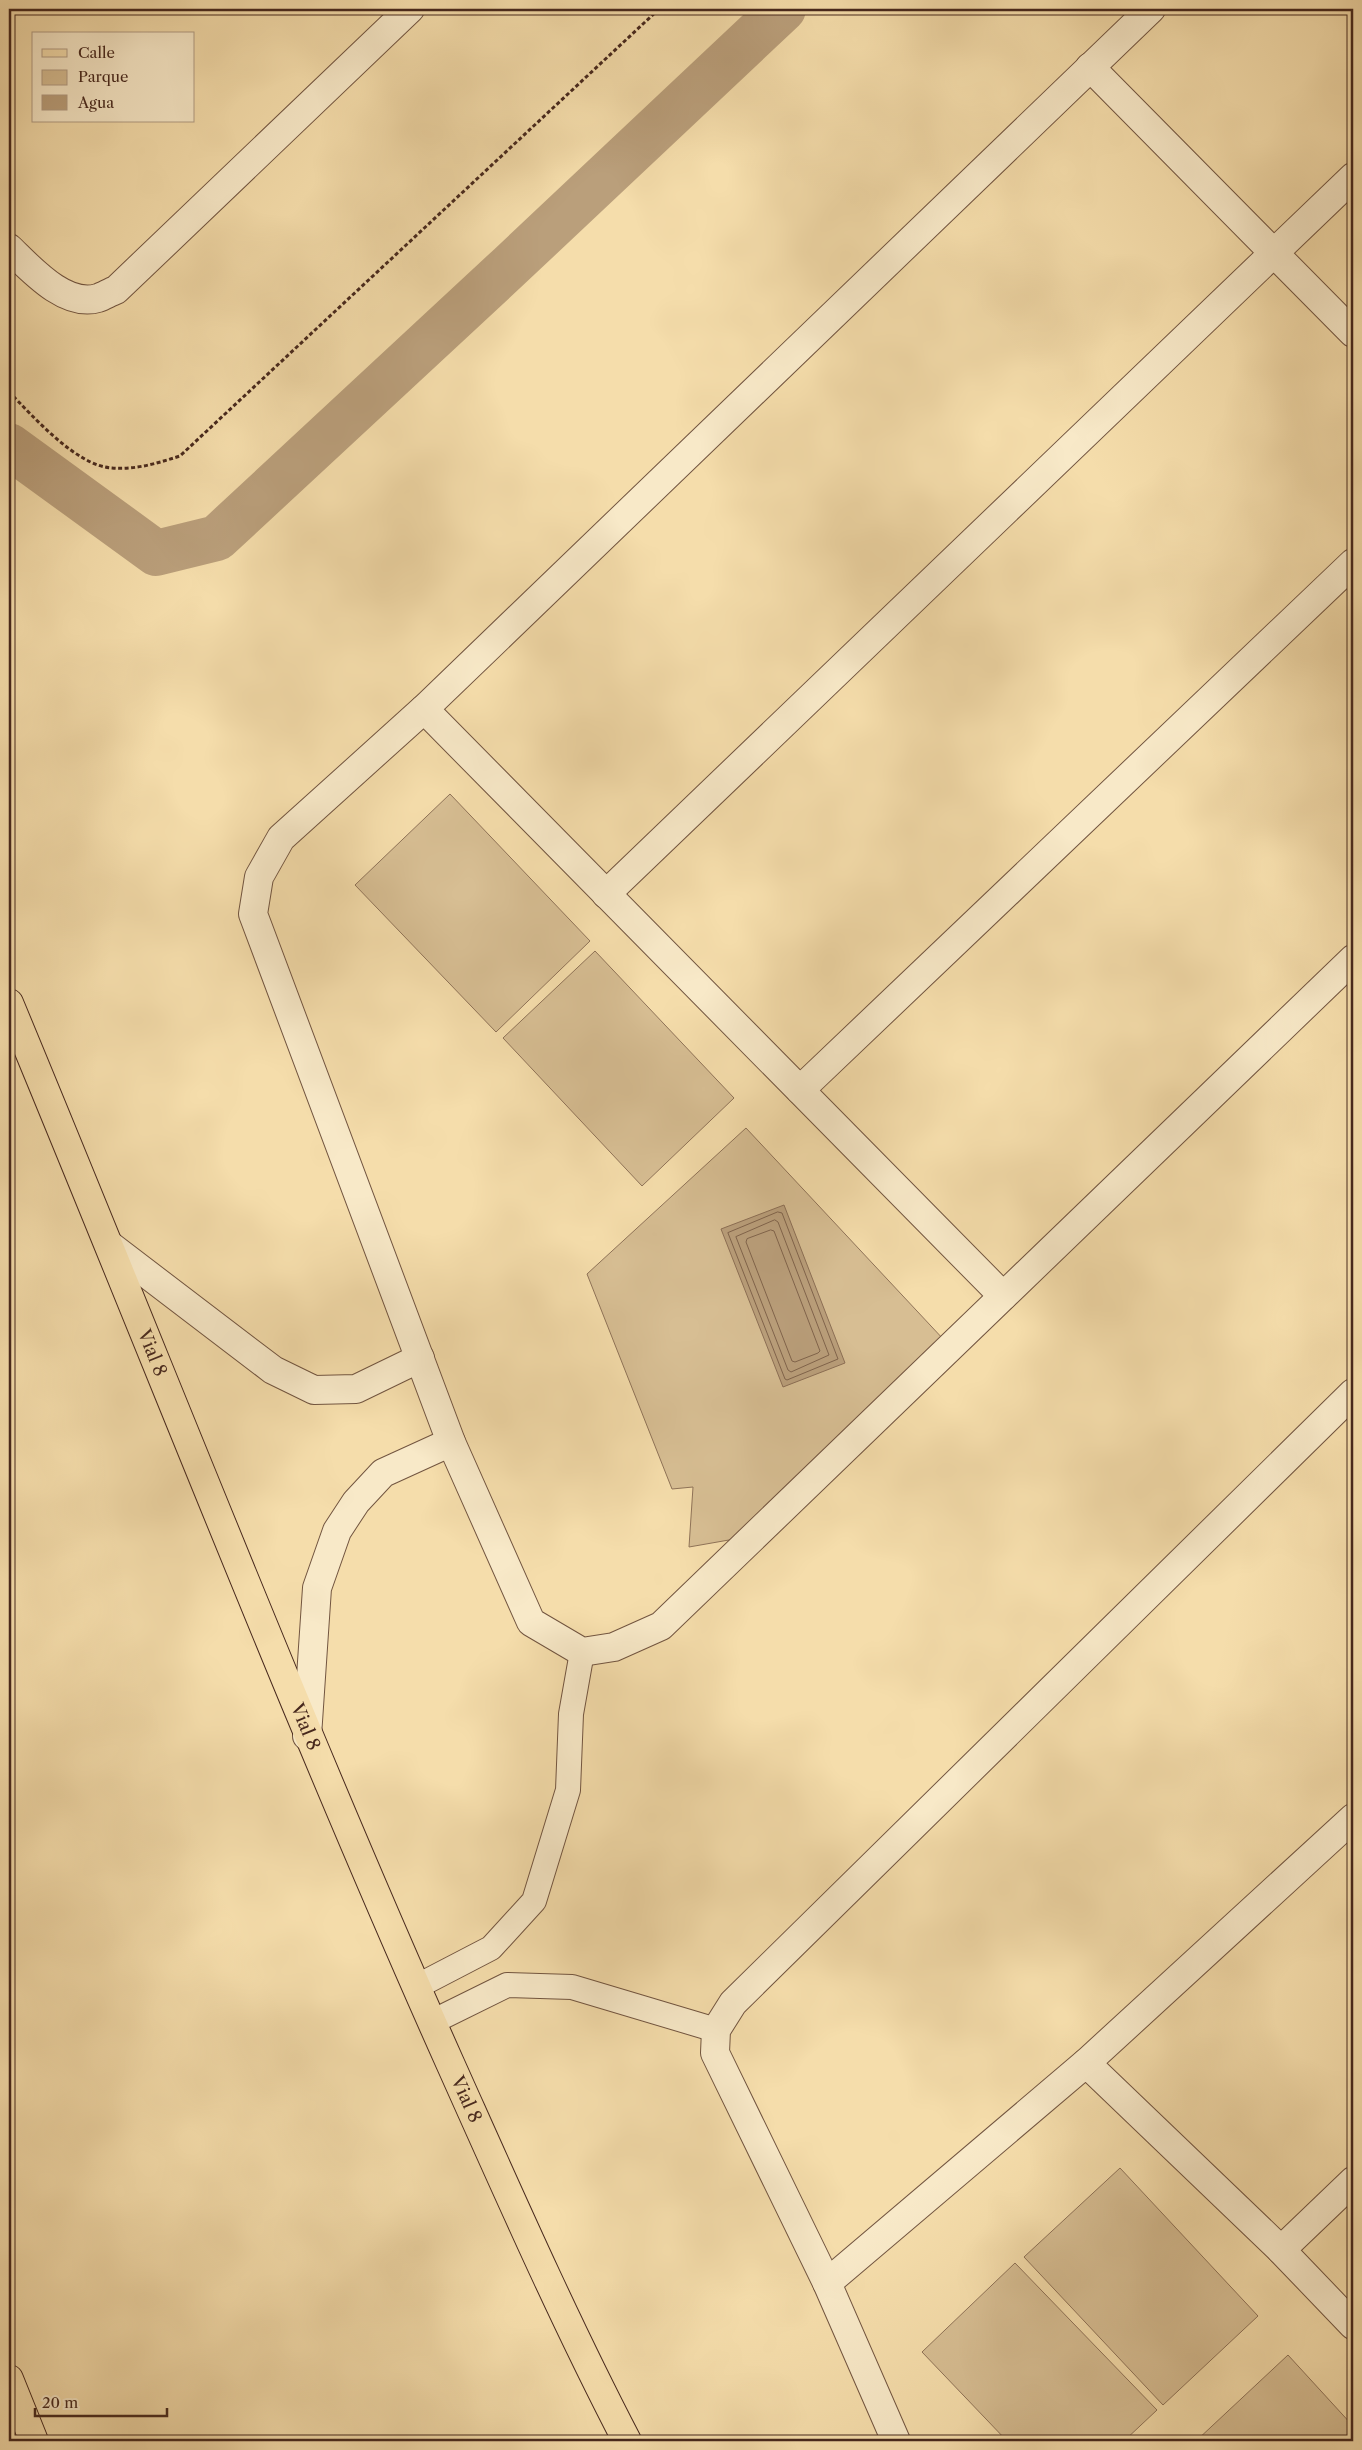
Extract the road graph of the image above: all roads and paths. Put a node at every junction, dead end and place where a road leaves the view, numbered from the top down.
1 (410, 9) edge
2 (658, 9) edge
3 (1151, 9) edge
4 (1090, 66) junction
5 (1353, 177) edge
6 (9, 248) edge
7 (1273, 252) junction
8 (1353, 333) edge
9 (9, 392) edge
10 (1353, 563) edge
11 (424, 709) junction
12 (606, 894) junction
13 (1353, 959) edge
14 (9, 1003) edge
15 (800, 1090) junction
16 (110, 1245) junction
17 (1003, 1296) junction
18 (420, 1358) junction
19 (1353, 1393) edge
20 (452, 1442) junction
21 (582, 1652) junction
22 (307, 1736) junction
23 (1353, 1818) edge
24 (416, 1987) junction
25 (432, 2022) junction
26 (716, 2030) junction
27 (1086, 2063) junction
28 (1353, 2181) edge
29 (1281, 2250) junction
30 (827, 2283) junction
31 (1353, 2326) edge
32 (9, 2379) edge
33 (34, 2441) edge
34 (626, 2441) edge
35 (896, 2441) edge

1 - 6 street
2 - 9 path
3 - 4 street
4 - 7 street
4 - 11 street
5 - 7 street
7 - 8 street
7 - 12 street
10 - 15 street
11 - 12 street
11 - 18 street
12 - 15 street
13 - 17 street
14 - 16 main road, Vial 8
15 - 17 street
16 - 18 street
16 - 22 main road, Vial 8
17 - 21 street
18 - 20 street
19 - 26 street
20 - 21 street
20 - 22 street
21 - 24 lane
22 - 24 main road, Vial 8
23 - 27 street
24 - 25 main road, Vial 8
25 - 26 lane
25 - 34 main road, Vial 8
26 - 30 street
27 - 29 street
27 - 30 street
28 - 29 street
29 - 31 street
30 - 35 street
32 - 33 main road

